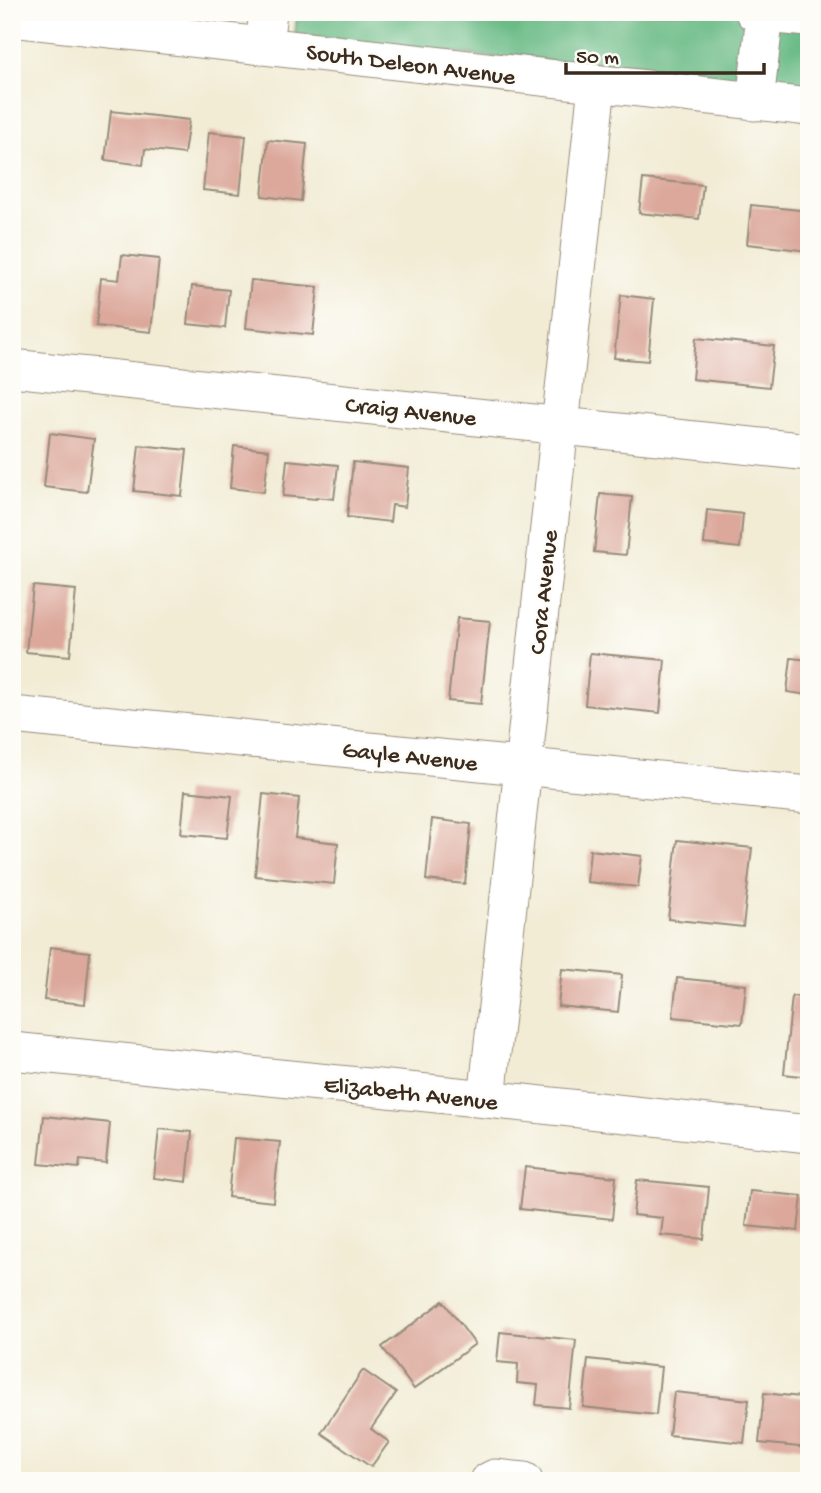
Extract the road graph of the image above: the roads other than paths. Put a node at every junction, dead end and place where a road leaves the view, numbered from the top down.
1 (759, 13) edge
2 (12, 18) edge
3 (809, 18) edge
4 (266, 29) edge
5 (597, 85) junction
6 (755, 102) junction
7 (809, 107) edge
8 (12, 368) edge
9 (560, 425) junction
10 (809, 452) edge
11 (12, 715) edge
12 (523, 767) junction
13 (809, 795) edge
14 (12, 1051) edge
15 (487, 1099) junction
16 (809, 1134) edge
17 (489, 1481) edge
18 (524, 1481) edge

1 - 3 street
1 - 6 street
2 - 4 street, South Deleon Avenue
4 - 5 street, South Deleon Avenue
5 - 6 street, South Deleon Avenue
5 - 9 street, Cora Avenue
6 - 7 street, South Deleon Avenue
8 - 9 street, Craig Avenue
9 - 10 street, Craig Avenue
9 - 12 street, Cora Avenue
11 - 12 street, Gayle Avenue
12 - 13 street, Gayle Avenue
12 - 15 street, Cora Avenue
14 - 15 street, Elizabeth Avenue
15 - 16 street, Elizabeth Avenue
17 - 18 street

